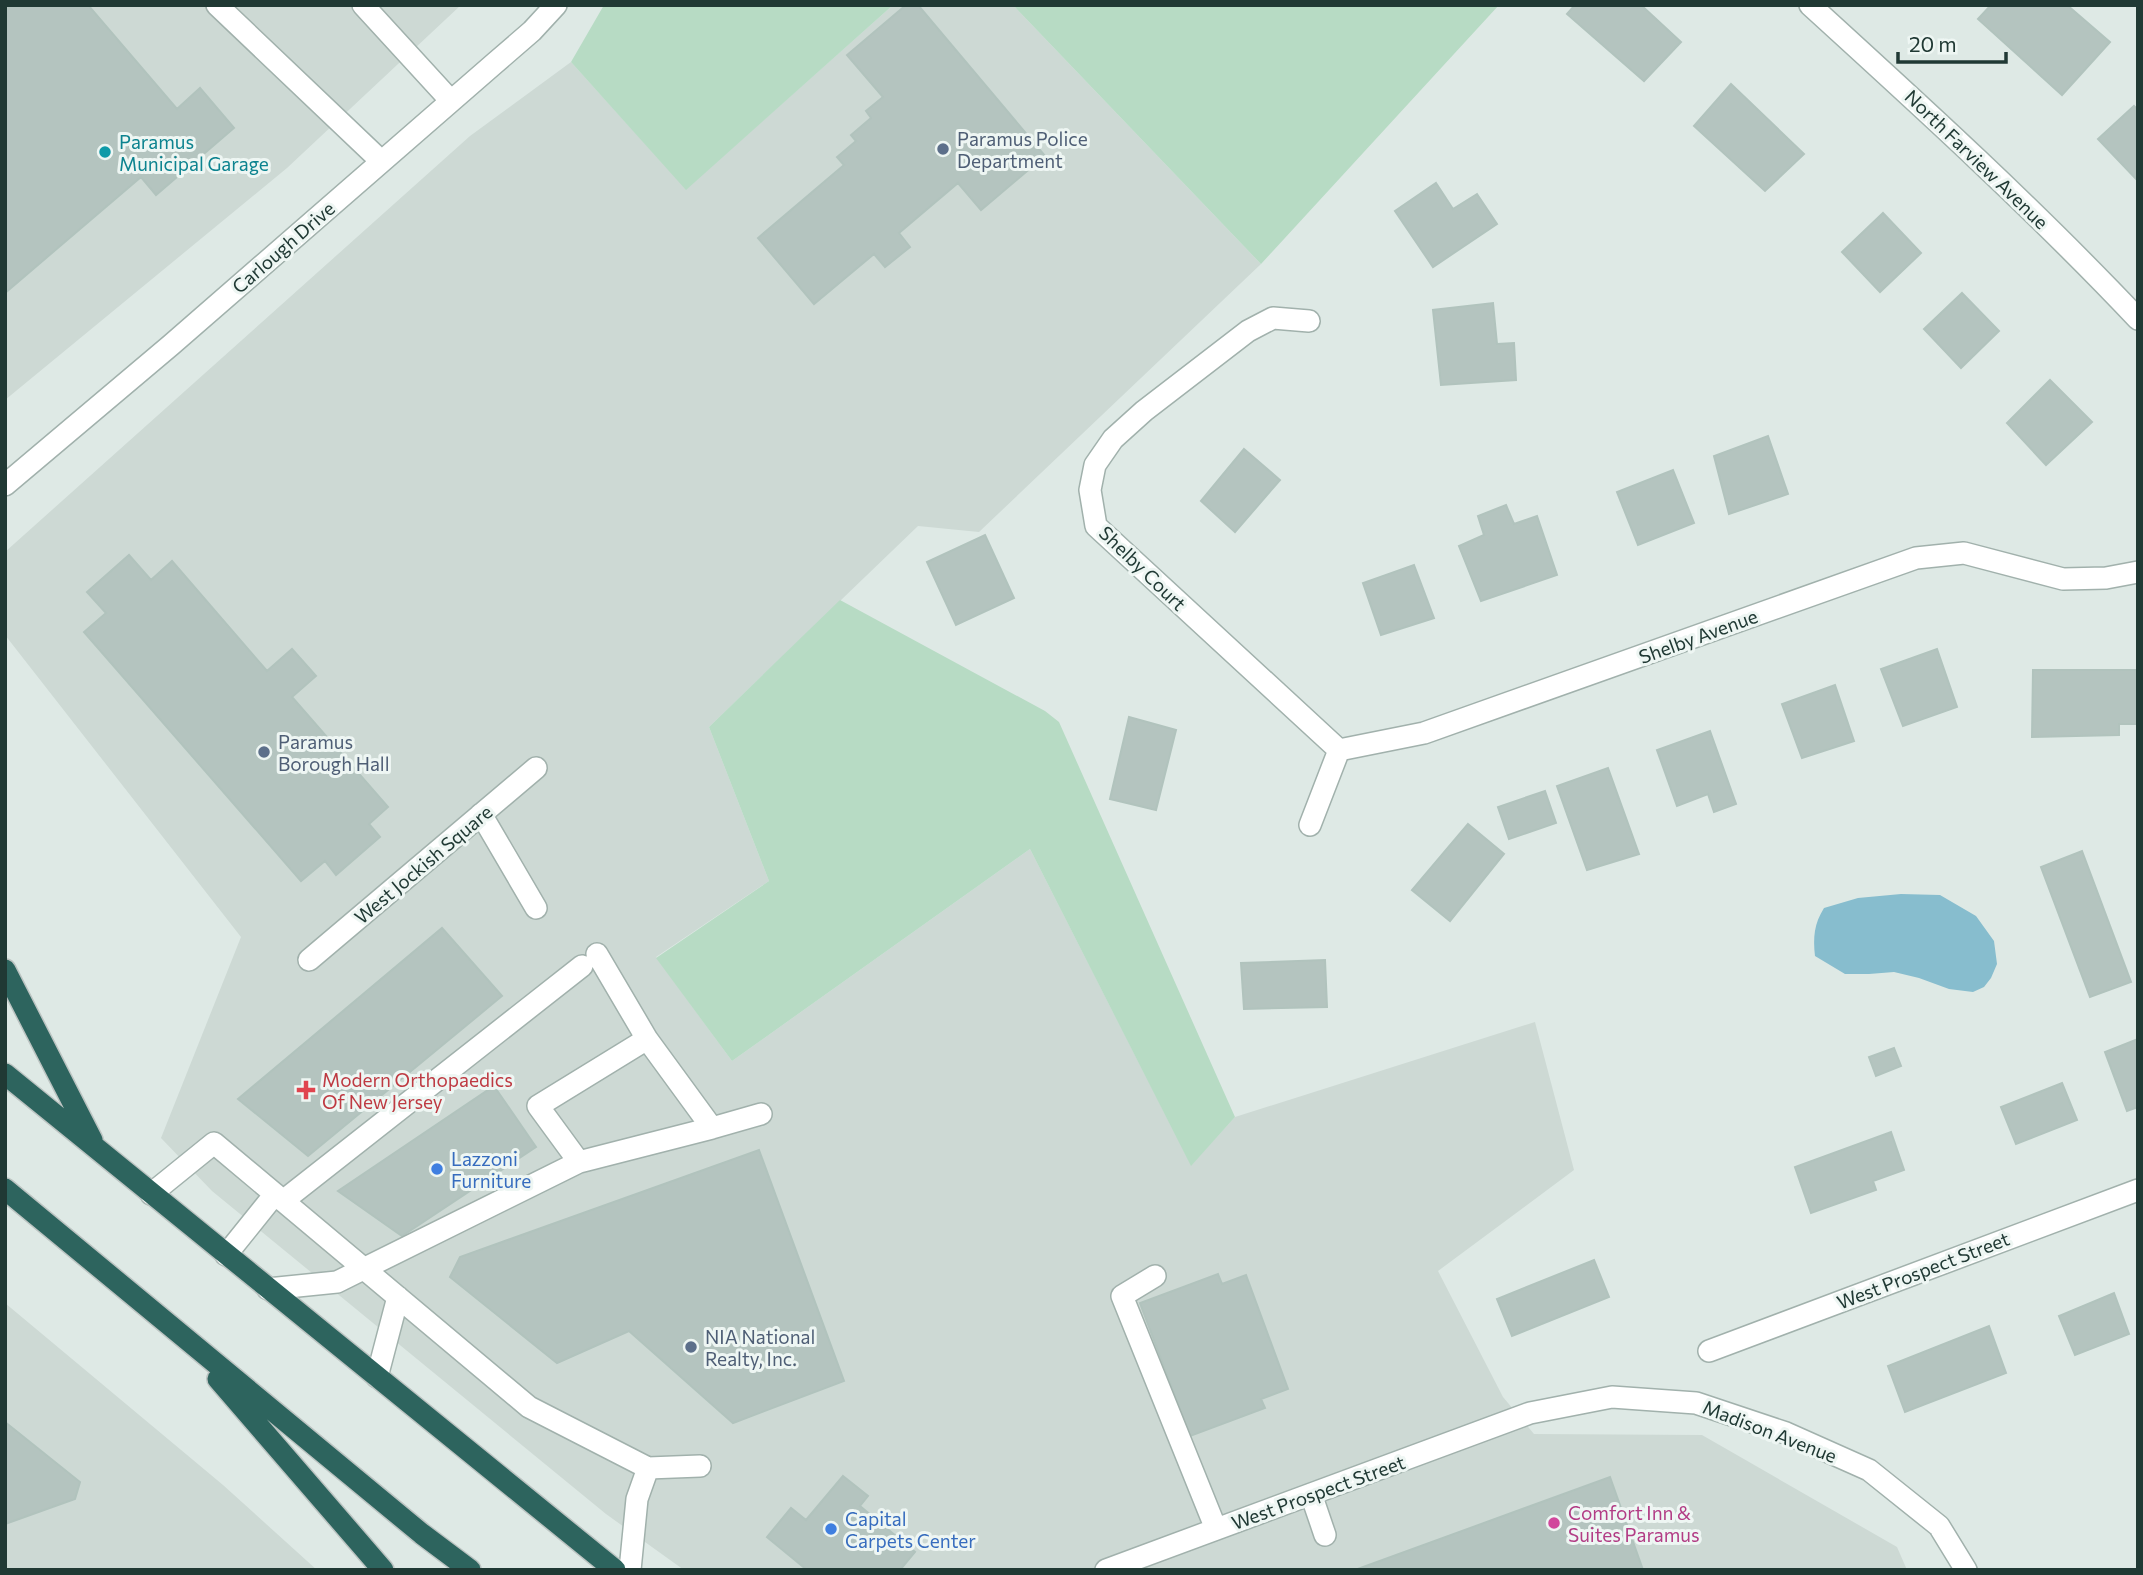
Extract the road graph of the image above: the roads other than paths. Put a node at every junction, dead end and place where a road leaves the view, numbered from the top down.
1 (218, 5) edge
2 (363, 5) edge
3 (556, 5) edge
4 (1810, 5) edge
5 (451, 101) junction
6 (381, 162) junction
7 (2138, 318) edge
8 (1309, 321) dead end
9 (5, 485) edge
10 (2138, 572) edge
11 (1339, 750) junction
12 (536, 768) dead end
13 (481, 814) junction
14 (1310, 825) dead end
15 (536, 908) dead end
16 (309, 960) dead end
17 (5, 970) edge
18 (647, 1039) junction
19 (5, 1074) edge
20 (761, 1114) dead end
21 (712, 1128) junction
22 (98, 1151) junction
23 (579, 1162) junction
24 (5, 1189) edge
25 (2138, 1190) edge
26 (151, 1194) junction
27 (279, 1197) junction
28 (226, 1255) junction
29 (364, 1269) junction
30 (1155, 1276) dead end
31 (268, 1289) junction
32 (398, 1297) junction
33 (180, 1335) junction
34 (1709, 1351) dead end
35 (377, 1377) junction
36 (1530, 1413) joint
37 (700, 1466) dead end
38 (648, 1468) junction
39 (1311, 1494) junction
40 (1216, 1529) junction
41 (422, 1534) junction
42 (1325, 1535) dead end
43 (383, 1570) edge
44 (459, 1570) edge
45 (470, 1570) edge
46 (615, 1570) edge
47 (630, 1570) edge
48 (1106, 1570) edge
49 (1966, 1570) edge

1 - 6 street
2 - 5 street
3 - 5 street, Carlough Drive
4 - 7 street, North Farview Avenue
5 - 6 street, Carlough Drive
6 - 9 street, Carlough Drive
8 - 11 street, Shelby Court
10 - 11 street, Shelby Avenue
11 - 14 street
12 - 13 street, West Jockish Square
13 - 15 street
13 - 16 street, West Jockish Square
17 - 22 highway
18 - 21 street
18 - 23 street
18 - 27 street
19 - 22 highway
20 - 21 street
21 - 23 street
22 - 26 highway
23 - 29 street
24 - 33 highway
25 - 34 street, West Prospect Street
26 - 27 street
26 - 28 highway
27 - 28 street
27 - 29 street
28 - 31 highway
29 - 31 street
29 - 32 street
30 - 40 street
31 - 35 highway
32 - 35 street
32 - 38 street
33 - 41 highway
33 - 43 highway
35 - 46 highway
36 - 39 street, West Prospect Street
36 - 49 street, Madison Avenue
37 - 38 street
38 - 47 street
39 - 40 street, West Prospect Street
39 - 42 street
40 - 48 street, West Prospect Street
41 - 44 highway
41 - 45 highway

